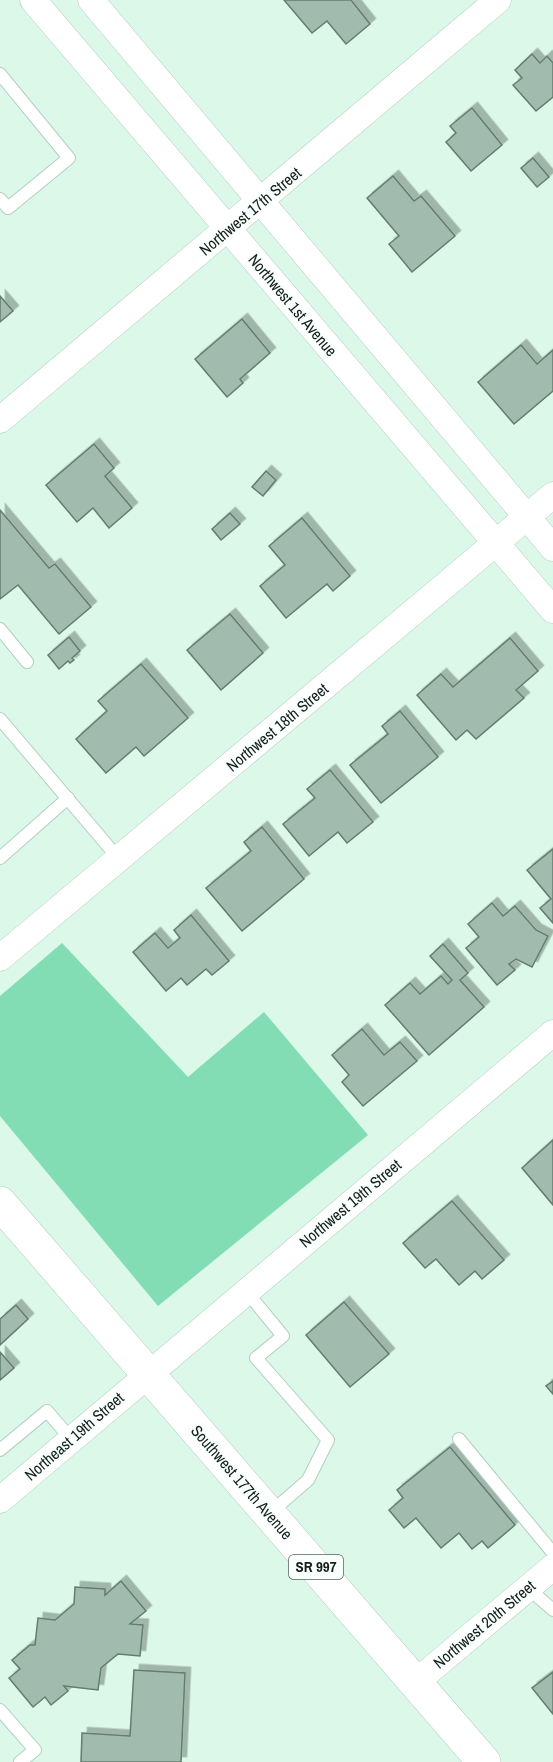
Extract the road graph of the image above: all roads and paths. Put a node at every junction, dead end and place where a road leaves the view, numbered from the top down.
1 (33, 0) edge
2 (91, 0) edge
3 (498, 0) edge
4 (0, 74) edge
5 (262, 201) junction
6 (3, 207) edge
7 (229, 229) junction
8 (0, 420) edge
9 (553, 495) edge
10 (527, 518) junction
11 (496, 543) junction
12 (553, 548) edge
13 (553, 610) edge
14 (0, 629) edge
15 (27, 662) dead end
16 (0, 719) edge
17 (68, 798) junction
18 (0, 858) edge
19 (119, 859) junction
20 (0, 958) edge
21 (553, 1033) edge
22 (0, 1203) edge
23 (246, 1291) junction
24 (148, 1373) junction
25 (71, 1439) junction
26 (459, 1439) dead end
27 (0, 1450) edge
28 (0, 1500) edge
29 (269, 1514) junction
30 (553, 1553) edge
31 (553, 1567) edge
32 (528, 1588) junction
33 (553, 1610) edge
34 (416, 1682) junction
35 (0, 1710) edge
36 (20, 1762) edge
37 (484, 1762) edge

1 - 7 street, Northwest 1st Avenue
2 - 5 street
3 - 5 street, Northwest 17th Street
4 - 6 lane
5 - 7 street, Northwest 17th Street
5 - 10 street
7 - 8 street, Northwest 17th Street
7 - 11 street, Northwest 1st Avenue
9 - 10 street, Northwest 18th Street
10 - 11 street, Northwest 18th Street
10 - 12 street
11 - 13 street, Northwest 1st Avenue
11 - 19 street, Northwest 18th Street
14 - 15 lane
16 - 17 lane
17 - 18 lane
17 - 19 lane
19 - 20 street, Northwest 18th Street
21 - 23 street, Northwest 19th Street
22 - 24 highway, Southwest 177th Avenue / SR 997
23 - 24 street, Northwest 19th Street
23 - 29 lane
24 - 25 street, Northeast 19th Street
24 - 29 highway, Southwest 177th Avenue / SR 997
25 - 27 lane
25 - 28 street, Northeast 19th Street
26 - 30 lane
29 - 34 highway, Southwest 177th Avenue / SR 997
31 - 32 street, Northwest 20th Street
32 - 33 lane
32 - 34 street, Northwest 20th Street
34 - 37 highway, Southwest 177th Avenue / SR 997
35 - 36 lane

